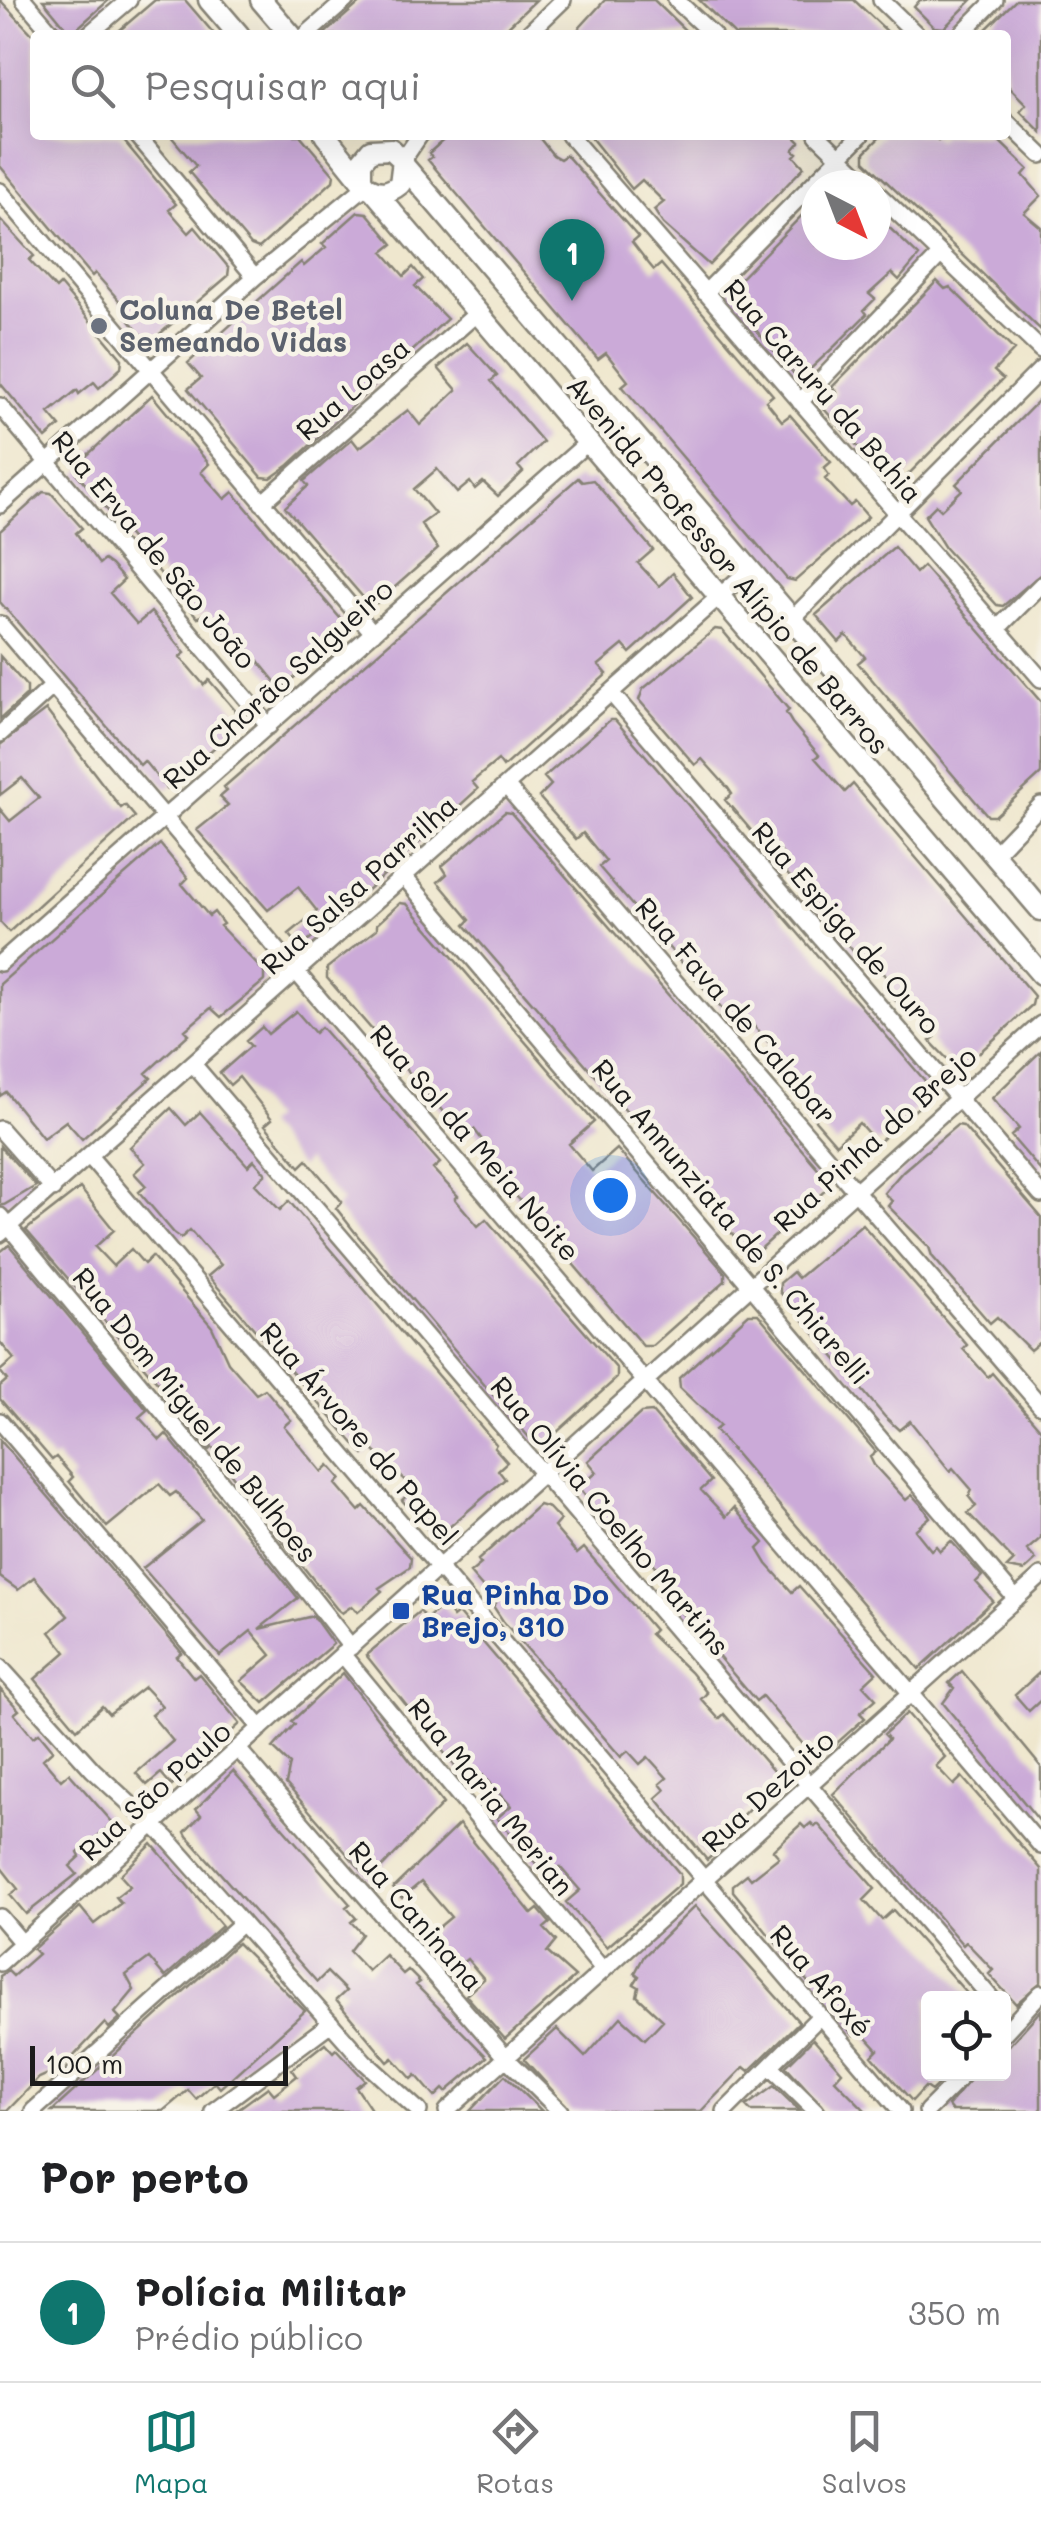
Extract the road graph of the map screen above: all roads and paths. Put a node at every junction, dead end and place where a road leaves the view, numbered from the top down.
1 (24, 0) edge
2 (129, 0) edge
3 (209, 0) edge
4 (261, 0) edge
5 (346, 0) edge
6 (562, 0) edge
7 (676, 0) edge
8 (880, 0) edge
9 (995, 0) edge
10 (50, 30) edge
11 (94, 30) edge
12 (235, 30) edge
13 (287, 30) edge
14 (312, 30) edge
15 (532, 30) edge
16 (708, 30) edge
17 (912, 30) edge
18 (965, 30) edge
19 (1011, 126) edge
20 (141, 140) edge
21 (329, 140) edge
22 (573, 140) edge
23 (822, 140) edge
24 (856, 140) edge
25 (392, 152) edge
26 (1041, 155) edge
27 (840, 157) junction
28 (853, 170) edge
29 (367, 185) junction
30 (0, 190) edge
31 (891, 206) edge
32 (941, 254) junction
33 (256, 277) junction
34 (705, 294) junction
35 (477, 313) junction
36 (1041, 350) edge
37 (1041, 369) edge
38 (151, 371) junction
39 (800, 402) junction
40 (0, 406) edge
41 (588, 442) junction
42 (48, 463) junction
43 (262, 503) junction
44 (0, 506) edge
45 (896, 512) junction
46 (749, 570) junction
47 (1041, 585) edge
48 (718, 596) junction
49 (792, 619) junction
50 (0, 624) edge
51 (998, 629) junction
52 (373, 633) junction
53 (1041, 679) edge
54 (52, 687) junction
55 (612, 694) junction
56 (269, 726) junction
57 (0, 734) edge
58 (508, 787) junction
59 (1041, 805) edge
60 (162, 820) junction
61 (993, 855) junction
62 (405, 878) junction
63 (1041, 910) edge
64 (0, 963) edge
65 (1041, 974) edge
66 (296, 975) junction
67 (1041, 1024) edge
68 (193, 1064) junction
69 (958, 1097) junction
70 (0, 1129) edge
71 (90, 1157) junction
72 (53, 1189) junction
73 (857, 1189) junction
74 (1041, 1195) edge
75 (3, 1226) edge
76 (751, 1283) junction
77 (646, 1379) junction
78 (1041, 1406) edge
79 (0, 1421) edge
80 (543, 1473) junction
81 (440, 1568) junction
82 (1041, 1576) edge
83 (1016, 1599) junction
84 (346, 1651) junction
85 (0, 1667) edge
86 (914, 1693) junction
87 (261, 1728) junction
88 (238, 1749) junction
89 (808, 1788) junction
90 (154, 1825) junction
91 (1041, 1846) edge
92 (704, 1883) junction
93 (0, 1918) edge
94 (242, 1923) junction
95 (22, 1943) junction
96 (0, 1963) edge
97 (603, 1970) junction
98 (985, 1991) edge
99 (1041, 1993) edge
100 (818, 2017) junction
101 (1011, 2019) edge
102 (330, 2024) junction
103 (506, 2058) junction
104 (772, 2068) junction
105 (957, 2081) edge
106 (33, 2111) edge
107 (214, 2111) edge
108 (419, 2111) edge
109 (447, 2111) edge
110 (560, 2111) edge
111 (725, 2111) edge
112 (816, 2111) edge
113 (900, 2111) edge
114 (928, 2111) edge

1 - 10 street
2 - 11 street
3 - 12 street
4 - 13 street
5 - 14 street
6 - 15 street
7 - 16 street
8 - 17 street
9 - 18 street
19 - 26 street
20 - 33 street
21 - 29 street, Avenida Professor Alípio de Barros
22 - 34 street, Rua Caruru da Bahia
23 - 27 street
24 - 27 street
25 - 29 street
25 - 29 street
25 - 46 street, Avenida Professor Alípio de Barros
27 - 28 street
27 - 34 street
29 - 33 street
29 - 35 street, Avenida Professor Alípio de Barros
30 - 38 street
31 - 32 street
32 - 36 street
32 - 39 street
33 - 38 street
34 - 39 street, Rua Caruru da Bahia
35 - 41 street, Avenida Professor Alípio de Barros
35 - 43 street, Rua Loasa
37 - 45 street
38 - 42 street
38 - 43 street
39 - 45 street, Rua Caruru da Bahia
40 - 42 street, Rua Erva de São João
41 - 48 street, Avenida Professor Alípio de Barros
41 - 52 street, Rua Chorão Salgueiro
42 - 44 street
42 - 56 street, Rua Erva de São João
43 - 52 street
45 - 49 street
45 - 51 street, Rua Caruru da Bahia
46 - 48 street, Rua Salsa Parrilha
46 - 49 street, Avenida Professor Alípio de Barros
47 - 51 street
48 - 55 street, Rua Salsa Parrilha
48 - 65 street, Avenida Professor Alípio de Barros
49 - 61 street, Avenida Professor Alípio de Barros
50 - 54 street, Rua Sol da Meia Noite
51 - 53 street, Rua Caruru da Bahia
52 - 56 street, Rua Chorão Salgueiro
54 - 57 street
54 - 60 street, Rua Sol da Meia Noite
55 - 58 street, Rua Salsa Parrilha
55 - 69 street, Rua Espiga de Ouro
56 - 60 street, Rua Chorão Salgueiro
58 - 62 street, Rua Salsa Parrilha
58 - 73 street, Rua Fava de Calabar
59 - 61 street
60 - 64 street, Rua Chorão Salgueiro
60 - 66 street, Rua Sol da Meia Noite
61 - 63 street, Avenida Professor Alípio de Barros
62 - 66 street, Rua Salsa Parrilha
62 - 76 street, Rua Annunziata de S. Chiarelli
66 - 68 street, Rua Salsa Parrilha
66 - 77 street, Rua Sol da Meia Noite
67 - 69 street, Rua Pinha do Brejo
68 - 71 street, Rua Salsa Parrilha
68 - 80 street, Rua Olívia Coelho Martins
69 - 73 street, Rua Pinha do Brejo
69 - 74 street, Rua Espiga de Ouro
70 - 72 street
71 - 72 street, Rua Salsa Parrilha
71 - 81 street, Rua Árvore do Papel
72 - 75 street, Rua Salsa Parrilha
73 - 76 street, Rua Pinha do Brejo
73 - 78 street, Rua Fava de Calabar
75 - 84 street, Rua Dom Miguel de Bulhoes
76 - 77 street, Rua Pinha do Brejo
76 - 83 street, Rua Annunziata de S. Chiarelli
77 - 80 street, Rua Pinha do Brejo
77 - 86 street, Rua Sol da Meia Noite
79 - 87 street
80 - 81 street, Rua Pinha do Brejo
80 - 89 street, Rua Olívia Coelho Martins
81 - 84 street, Rua Pinha do Brejo
81 - 92 street, Rua Árvore do Papel
82 - 83 street, Rua Dezoito
83 - 86 street, Rua Dezoito
84 - 87 street, Rua São Paulo
84 - 97 street, Rua Maria Merian
85 - 90 street
86 - 89 street, Rua Dezoito
86 - 91 street, Rua Sol da Meia Noite
87 - 88 street, Rua São Paulo
88 - 90 street, Rua São Paulo
88 - 103 street, Rua Caninana
89 - 92 street, Rua Dezoito
89 - 98 street, Rua Olívia Coelho Martins
90 - 94 street
90 - 95 street, Rua São Paulo
92 - 97 street, Rua Dezoito
92 - 100 street, Rua Afoxé
93 - 95 street
94 - 102 street
94 - 106 street
95 - 96 street, Rua São Paulo
97 - 103 street, Rua Dezoito
99 - 101 street
100 - 104 street
100 - 113 street, Rua Afoxé
102 - 107 street
102 - 108 street
103 - 109 street, Rua Dezoito
103 - 110 street, Rua Caninana
104 - 111 street
104 - 112 street
105 - 114 street

